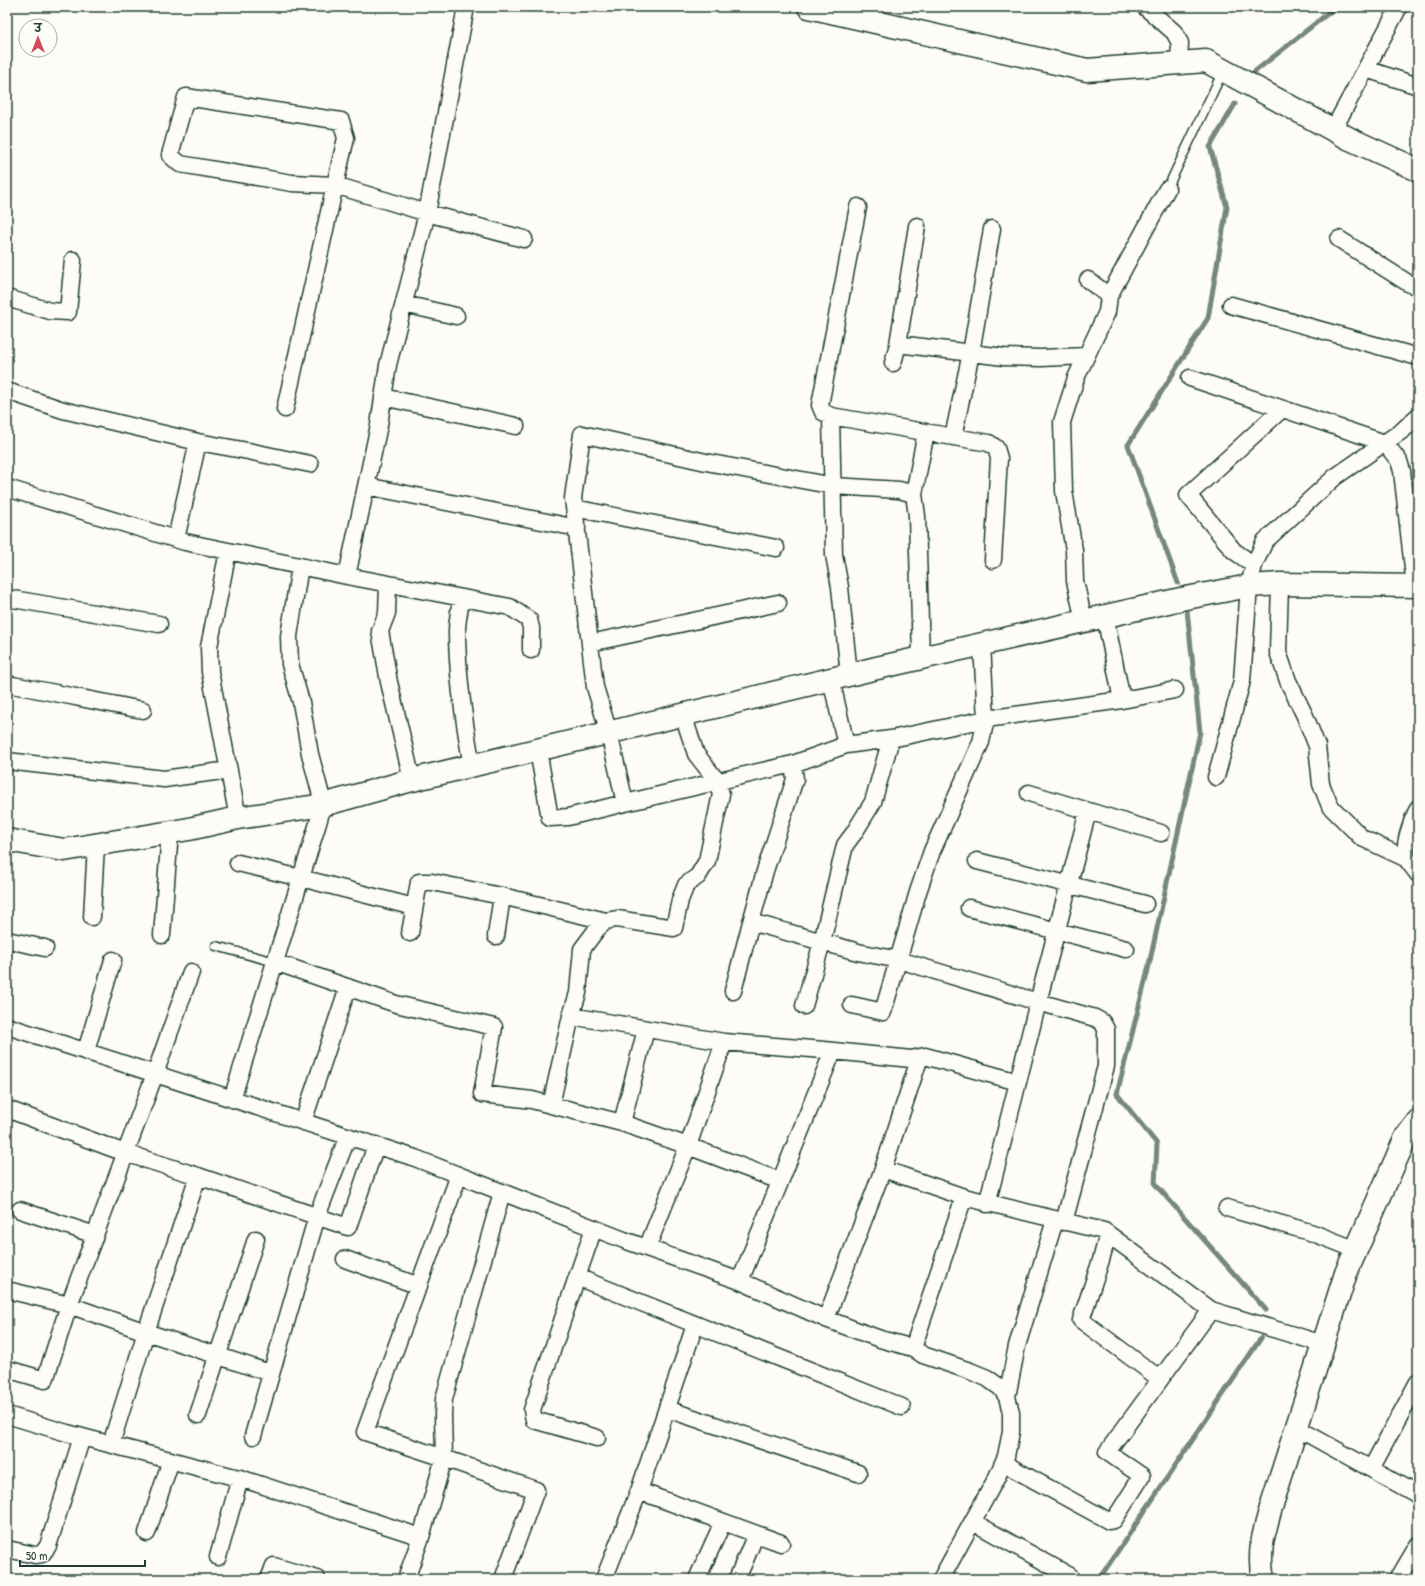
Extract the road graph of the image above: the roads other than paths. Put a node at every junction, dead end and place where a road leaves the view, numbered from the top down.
1 (466, 7) edge
2 (809, 7) edge
3 (1144, 7) edge
4 (1399, 7) edge
5 (1164, 14) edge
6 (1179, 63) junction
7 (1366, 69) junction
8 (1223, 70) junction
9 (1418, 86) edge
10 (1333, 130) junction
11 (1418, 170) edge
12 (334, 185) junction
13 (1167, 189) joint
14 (858, 207) dead end
15 (427, 213) junction
16 (917, 226) dead end
17 (992, 229) dead end
18 (524, 239) dead end
19 (1338, 239) dead end
20 (73, 260) dead end
21 (1088, 280) dead end
22 (1418, 287) edge
23 (1109, 296) junction
24 (7, 298) edge
25 (404, 304) junction
26 (1231, 305) dead end
27 (456, 316) dead end
28 (898, 344) junction
29 (971, 353) junction
30 (1086, 356) junction
31 (1418, 357) edge
32 (893, 363) dead end
33 (1190, 378) dead end
34 (7, 391) edge
35 (383, 397) junction
36 (285, 409) dead end
37 (1282, 409) junction
38 (831, 416) junction
39 (1418, 416) edge
40 (516, 426) dead end
41 (926, 432) junction
42 (953, 437) junction
43 (198, 442) junction
44 (1385, 443) junction
45 (310, 464) dead end
46 (366, 486) junction
47 (834, 486) junction
48 (7, 488) edge
49 (914, 494) junction
50 (574, 508) junction
51 (577, 528) junction
52 (176, 539) junction
53 (776, 548) dead end
54 (228, 551) junction
55 (993, 560) dead end
56 (1254, 565) junction
57 (300, 566) junction
58 (347, 576) junction
59 (388, 584) junction
60 (1280, 584) junction
61 (1249, 586) junction
62 (1417, 586) edge
63 (7, 598) edge
64 (461, 598) junction
65 (778, 603) dead end
66 (1095, 619) junction
67 (159, 624) dead end
68 (590, 643) junction
69 (982, 644) junction
70 (531, 650) dead end
71 (921, 658) junction
72 (840, 677) junction
73 (7, 684) edge
74 (1175, 690) dead end
75 (1122, 700) junction
76 (143, 710) dead end
77 (683, 715) junction
78 (986, 719) junction
79 (608, 733) junction
80 (891, 739) junction
81 (846, 745) junction
82 (538, 750) junction
83 (7, 761) edge
84 (793, 764) junction
85 (472, 766) junction
86 (229, 770) junction
87 (1216, 777) dead end
88 (412, 780) junction
89 (717, 780) junction
90 (1029, 793) dead end
91 (625, 803) junction
92 (323, 805) junction
93 (1418, 808) edge
94 (1088, 811) junction
95 (238, 818) junction
96 (170, 832) junction
97 (1161, 833) dead end
98 (7, 840) edge
99 (96, 845) junction
100 (1407, 860) junction
101 (977, 861) dead end
102 (238, 863) dead end
103 (1418, 874) edge
104 (301, 878) junction
105 (1069, 886) junction
106 (502, 896) junction
107 (1145, 904) dead end
108 (414, 907) junction
109 (969, 908) dead end
110 (92, 917) dead end
111 (606, 920) junction
112 (751, 922) junction
113 (1057, 930) junction
114 (410, 933) dead end
115 (162, 935) dead end
116 (496, 936) dead end
117 (7, 940) edge
118 (822, 942) junction
119 (216, 946) dead end
120 (45, 948) dead end
121 (1126, 949) dead end
122 (113, 960) dead end
123 (899, 960) junction
124 (275, 962) junction
125 (191, 972) dead end
126 (348, 987) junction
127 (732, 991) dead end
128 (1038, 1002) junction
129 (852, 1005) dead end
130 (804, 1006) dead end
131 (571, 1016) junction
132 (7, 1026) edge
133 (646, 1029) junction
134 (724, 1042) junction
135 (86, 1051) junction
136 (833, 1051) junction
137 (920, 1057) junction
138 (155, 1074) junction
139 (1018, 1082) junction
140 (232, 1099) junction
141 (551, 1105) junction
142 (7, 1109) edge
143 (303, 1122) junction
144 (622, 1123) junction
145 (1414, 1134) edge
146 (348, 1136) junction
147 (376, 1145) junction
148 (688, 1146) junction
149 (125, 1153) junction
150 (883, 1169) junction
151 (459, 1175) junction
152 (198, 1176) junction
153 (780, 1181) junction
154 (502, 1192) junction
155 (964, 1197) junction
156 (987, 1204) junction
157 (1227, 1208) dead end
158 (20, 1210) dead end
159 (317, 1216) junction
160 (1059, 1221) junction
161 (594, 1228) junction
162 (95, 1234) junction
163 (1108, 1234) junction
164 (256, 1239) dead end
165 (647, 1248) junction
166 (1357, 1250) junction
167 (345, 1259) dead end
168 (577, 1277) junction
169 (740, 1281) junction
170 (419, 1286) junction
171 (7, 1290) edge
172 (69, 1305) junction
173 (1212, 1310) junction
174 (826, 1319) junction
175 (695, 1325) junction
176 (146, 1332) junction
177 (1323, 1344) junction
178 (913, 1348) junction
179 (218, 1356) junction
180 (7, 1369) edge
181 (270, 1373) junction
182 (1160, 1379) junction
183 (1418, 1382) edge
184 (1007, 1397) junction
185 (902, 1407) dead end
186 (667, 1408) junction
187 (7, 1415) edge
188 (198, 1415) dead end
189 (1297, 1428) junction
190 (253, 1436) dead end
191 (82, 1437) junction
192 (597, 1438) dead end
193 (111, 1444) junction
194 (444, 1458) junction
195 (171, 1460) junction
196 (1003, 1463) junction
197 (1371, 1469) junction
198 (858, 1473) dead end
199 (240, 1478) junction
200 (639, 1490) junction
201 (1418, 1495) edge
202 (723, 1522) junction
203 (973, 1522) junction
204 (147, 1532) dead end
205 (756, 1534) junction
206 (421, 1538) junction
207 (781, 1543) dead end
208 (1418, 1545) edge
209 (7, 1549) edge
210 (218, 1557) dead end
211 (1070, 1576) dead end
212 (269, 1579) edge
213 (317, 1579) edge
214 (406, 1579) edge
215 (503, 1579) edge
216 (604, 1579) edge
217 (697, 1579) edge
218 (738, 1579) edge
219 (941, 1579) edge
220 (1263, 1579) edge
221 (1398, 1579) edge

1 - 15 street
2 - 6 street
3 - 5 street
4 - 7 street
5 - 6 street
6 - 8 street
7 - 9 street
7 - 10 street
8 - 10 street
8 - 13 lane
10 - 11 street
12 - 12 street
12 - 15 street
12 - 36 street
13 - 23 street
14 - 38 street
15 - 18 street
15 - 25 street
16 - 28 street
17 - 29 street
19 - 22 street
20 - 24 street
21 - 23 street
23 - 30 street
25 - 27 street
25 - 35 street
26 - 31 street
28 - 29 street
28 - 32 street
29 - 30 street
29 - 42 street
30 - 66 street
33 - 37 street
34 - 43 street
35 - 40 street
35 - 46 street
37 - 44 street
37 - 56 street
38 - 41 street
38 - 47 street
39 - 44 street
41 - 42 street
41 - 49 street
42 - 55 street
43 - 45 street
43 - 52 street
44 - 56 street
44 - 62 street
46 - 51 street
46 - 58 street
47 - 49 street
47 - 50 street
47 - 72 street
48 - 52 street
49 - 71 street
50 - 51 street
50 - 53 street
51 - 68 street
52 - 54 street
54 - 57 street
54 - 86 street
56 - 61 street
57 - 58 street
57 - 92 street
58 - 59 street
59 - 64 street
59 - 88 street
60 - 61 street
60 - 62 street
60 - 100 street
61 - 66 street
61 - 87 street
63 - 67 street
64 - 70 street
64 - 85 street
65 - 68 street
66 - 69 street
66 - 75 street
68 - 79 street
69 - 71 street
69 - 78 street
71 - 72 street
72 - 77 street
72 - 81 street
73 - 76 street
74 - 75 street
75 - 78 street
77 - 79 street
77 - 89 street
78 - 80 street
78 - 123 street
79 - 82 street
79 - 91 street
80 - 81 street
80 - 118 street
81 - 84 street
82 - 85 street
82 - 91 street
83 - 86 street
84 - 89 street
84 - 112 street
85 - 88 street
86 - 95 street
88 - 92 street
89 - 91 street
89 - 111 street
90 - 94 street
92 - 95 street
92 - 104 street
93 - 100 street
94 - 97 street
94 - 105 street
95 - 96 street
96 - 99 street
96 - 115 street
98 - 99 street
99 - 110 street
100 - 103 street
101 - 105 street
102 - 104 street
104 - 108 street
104 - 124 street
105 - 107 street
105 - 113 street
106 - 108 street
106 - 111 street
106 - 116 street
108 - 114 street
109 - 113 street
111 - 131 street
112 - 118 street
112 - 127 street
113 - 121 street
113 - 128 street
117 - 120 street
118 - 123 street
118 - 130 street
119 - 124 lane
122 - 135 street
123 - 128 street
123 - 129 street
124 - 126 street
124 - 140 street
125 - 138 street
126 - 141 street
126 - 143 street
128 - 139 street
128 - 160 street
131 - 133 street
131 - 141 street
132 - 135 street
133 - 134 street
133 - 144 street
134 - 136 street
134 - 148 street
135 - 138 street
136 - 137 street
136 - 153 street
137 - 139 street
137 - 150 street
138 - 140 street
138 - 149 street
139 - 156 street
140 - 143 street
141 - 144 street
142 - 149 street
143 - 146 street
144 - 148 street
145 - 166 street
146 - 147 street
146 - 159 street
147 - 151 street
147 - 159 street
148 - 153 street
148 - 165 street
149 - 152 street
149 - 162 street
150 - 155 street
150 - 174 street
151 - 154 street
151 - 170 street
152 - 159 street
152 - 176 street
153 - 169 street
154 - 161 street
154 - 194 street
155 - 156 street
155 - 178 street
156 - 160 street
157 - 166 street
158 - 162 street
159 - 181 street
160 - 163 street
160 - 184 street
161 - 165 street
161 - 168 street
162 - 172 street
163 - 173 street
163 - 182 street
164 - 179 street
165 - 169 street
166 - 177 street
167 - 170 street
168 - 175 street
168 - 192 street
169 - 174 street
170 - 194 street
171 - 172 street
172 - 176 street
172 - 180 street
173 - 177 street
173 - 182 street
174 - 178 street
175 - 185 street
175 - 186 street
176 - 179 street
176 - 193 street
177 - 189 street
178 - 184 street
179 - 181 street
179 - 188 street
181 - 190 street
182 - 196 street
183 - 197 street
184 - 196 street
186 - 198 street
186 - 200 street
187 - 191 street
189 - 197 street
189 - 220 street
191 - 193 street
191 - 209 street
193 - 195 street
194 - 206 street
194 - 215 street
195 - 199 street
195 - 204 street
196 - 203 street
197 - 201 street
199 - 206 street
199 - 210 street
200 - 202 street
200 - 216 street
202 - 205 street
202 - 217 street
203 - 211 street
203 - 219 street
205 - 207 street
205 - 218 street
206 - 214 street
208 - 221 street
212 - 213 street

